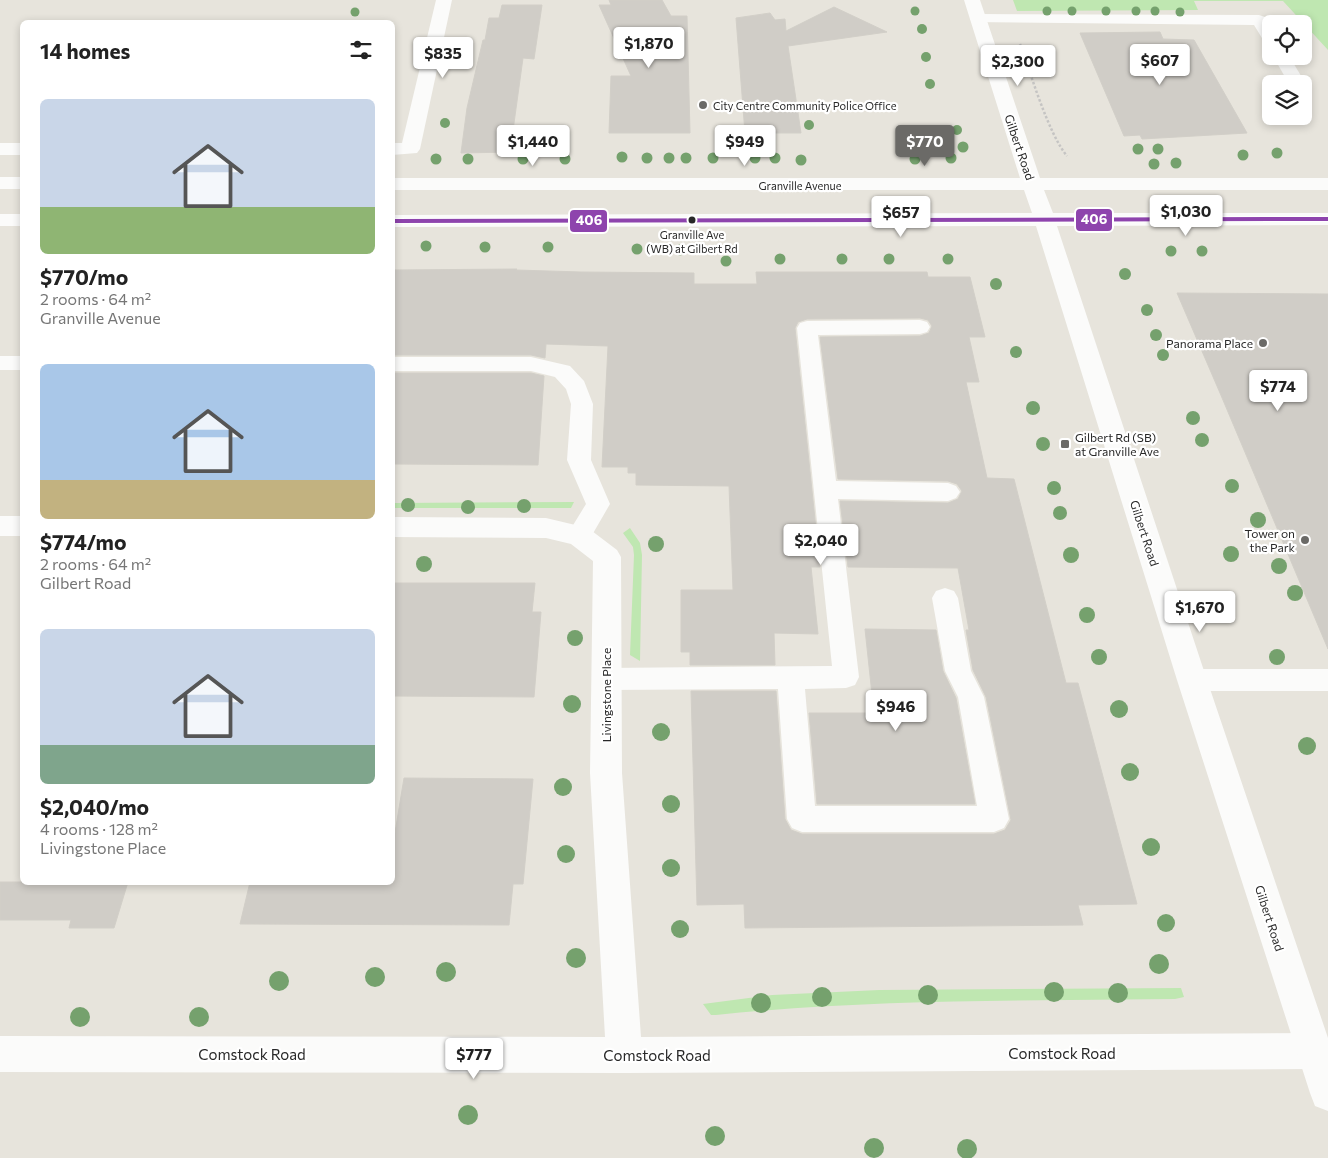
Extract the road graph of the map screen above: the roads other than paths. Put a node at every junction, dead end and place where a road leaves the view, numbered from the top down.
1 (444, 0) edge
2 (972, 0) edge
3 (978, 19) junction
4 (1262, 25) edge
5 (0, 149) edge
6 (20, 149) edge
7 (401, 149) edge
8 (0, 183) edge
9 (20, 183) edge
10 (395, 184) edge
11 (1328, 184) edge
12 (1033, 185) junction
13 (1044, 219) junction
14 (1328, 219) edge
15 (0, 220) edge
16 (20, 220) edge
17 (395, 221) edge
18 (920, 327) dead end
19 (0, 363) edge
20 (20, 363) edge
21 (395, 364) edge
22 (825, 490) junction
23 (948, 492) dead end
24 (0, 526) edge
25 (20, 526) edge
26 (395, 527) edge
27 (579, 536) junction
28 (945, 598) dead end
29 (791, 677) junction
30 (606, 678) junction
31 (1192, 680) junction
32 (1328, 680) edge
33 (1314, 1051) junction
34 (0, 1054) edge
35 (624, 1055) junction
36 (1328, 1093) edge

1 - 7 main road
2 - 3 main road, Gilbert Road
3 - 4 lane
3 - 12 main road, Gilbert Road
5 - 6 main road
8 - 9 main road
10 - 12 main road, Granville Avenue
11 - 12 main road, Granville Avenue
12 - 13 main road, Gilbert Road
13 - 14 main road
13 - 17 main road
13 - 31 main road, Gilbert Road
15 - 16 main road
18 - 22 lane
19 - 20 lane
21 - 27 lane
22 - 23 lane
22 - 29 lane
24 - 25 main road
26 - 27 main road, Livingstone Place
27 - 30 main road, Livingstone Place
28 - 29 lane
29 - 30 lane
30 - 35 main road, Livingstone Place
31 - 32 lane
31 - 33 main road, Gilbert Road
33 - 35 main road, Comstock Road
33 - 36 main road, Gilbert Road
34 - 35 main road, Comstock Road

